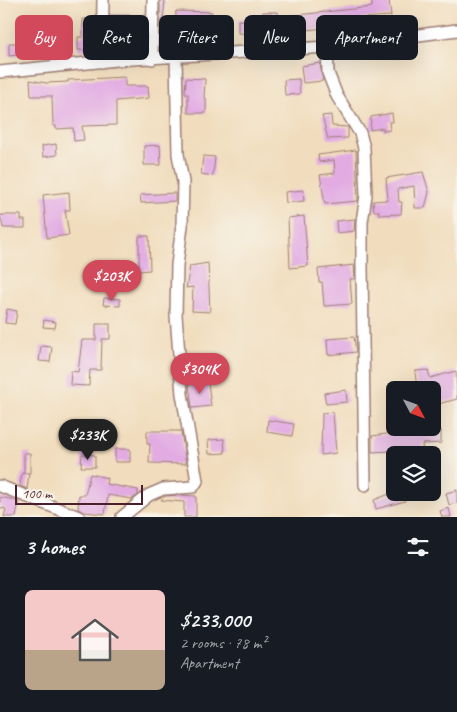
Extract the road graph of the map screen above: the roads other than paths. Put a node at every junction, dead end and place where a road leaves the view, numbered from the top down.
1 (103, 0) edge
2 (153, 0) edge
3 (457, 30) edge
4 (418, 35) edge
5 (316, 48) edge
6 (234, 53) edge
7 (159, 58) edge
8 (152, 59) junction
9 (176, 60) edge
10 (328, 60) edge
11 (102, 62) junction
12 (0, 72) edge
13 (365, 485) dead end
14 (0, 486) edge
15 (80, 517) edge
16 (122, 517) edge

1 - 11 street
2 - 8 street
3 - 4 street
5 - 6 street
7 - 8 street
8 - 11 street
9 - 16 street
10 - 13 street
11 - 12 street
14 - 15 street

